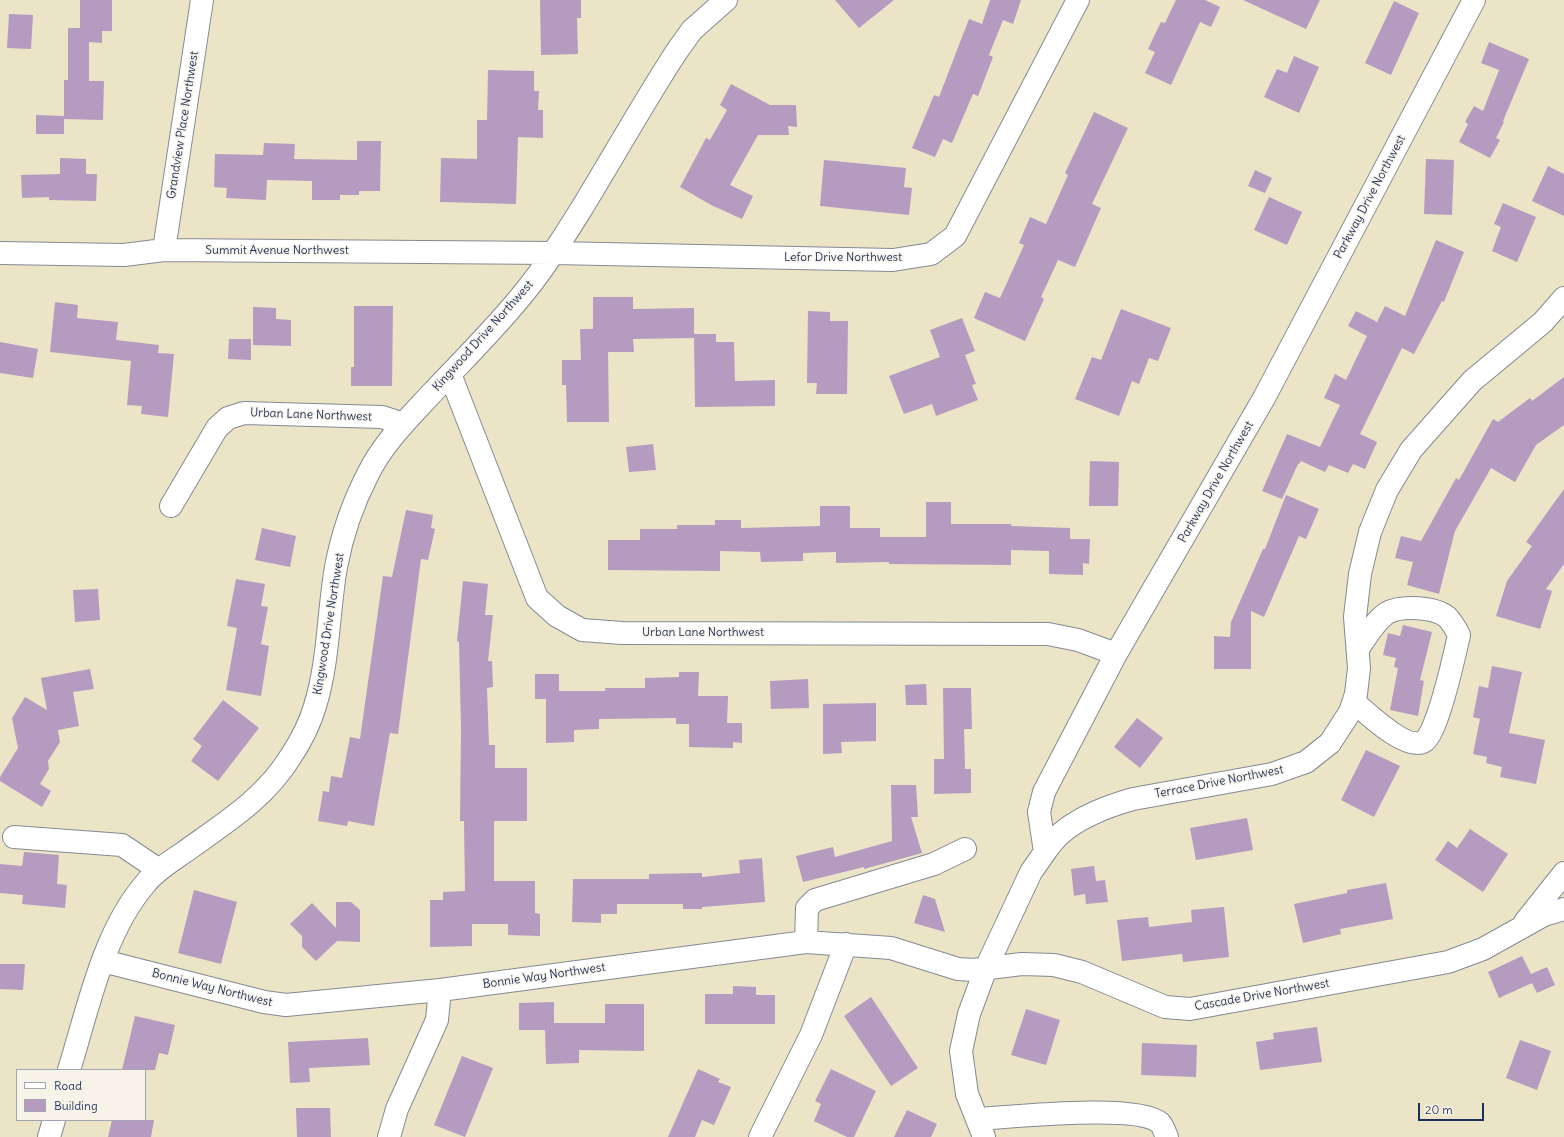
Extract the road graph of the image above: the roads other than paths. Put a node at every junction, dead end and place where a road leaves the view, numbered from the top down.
1 (202, 0) edge
2 (726, 0) edge
3 (1078, 0) edge
4 (1468, 2) edge
5 (164, 250) junction
6 (0, 253) edge
7 (554, 253) junction
8 (1564, 298) edge
9 (450, 374) junction
10 (402, 424) junction
11 (171, 506) dead end
12 (1358, 649) junction
13 (1116, 654) junction
14 (1354, 702) junction
15 (14, 837) dead end
16 (966, 849) dead end
17 (1045, 852) junction
18 (159, 870) junction
19 (1564, 873) edge
20 (1564, 909) edge
21 (1518, 930) junction
22 (806, 942) junction
23 (846, 944) junction
24 (103, 960) junction
25 (986, 968) junction
26 (440, 990) junction
27 (69, 1069) edge
28 (54, 1121) edge
29 (980, 1128) edge
30 (49, 1137) edge
31 (389, 1137) edge
32 (760, 1137) edge
33 (1167, 1137) edge

1 - 5 street, Grandview Place Northwest
2 - 7 street, Kingwood Drive Northwest
3 - 7 street, Lefor Drive Northwest
4 - 13 street, Parkway Drive Northwest
5 - 6 street, Summit Avenue Northwest
5 - 7 street, Summit Avenue Northwest
7 - 9 street, Kingwood Drive Northwest
8 - 12 street, Terrace Drive Northwest
9 - 10 street, Kingwood Drive Northwest
9 - 13 street, Urban Lane Northwest
10 - 11 street, Urban Lane Northwest
10 - 18 street, Kingwood Drive Northwest
12 - 14 street, Terrace Drive Northwest
12 - 14 street
13 - 17 street, Parkway Drive Northwest
14 - 17 street, Terrace Drive Northwest
15 - 18 street
16 - 22 street
17 - 25 street
18 - 24 street, Kingwood Drive Northwest
19 - 21 street
20 - 21 street, Cascade Drive Northwest
21 - 25 street, Cascade Drive Northwest
22 - 23 street, Bonnie Way Northwest
22 - 26 street, Bonnie Way Northwest
23 - 25 street, Bonnie Way Northwest
23 - 32 street
24 - 26 street, Bonnie Way Northwest
24 - 27 street, Kingwood Drive Northwest
25 - 29 street
26 - 31 street
28 - 30 street
29 - 33 street

